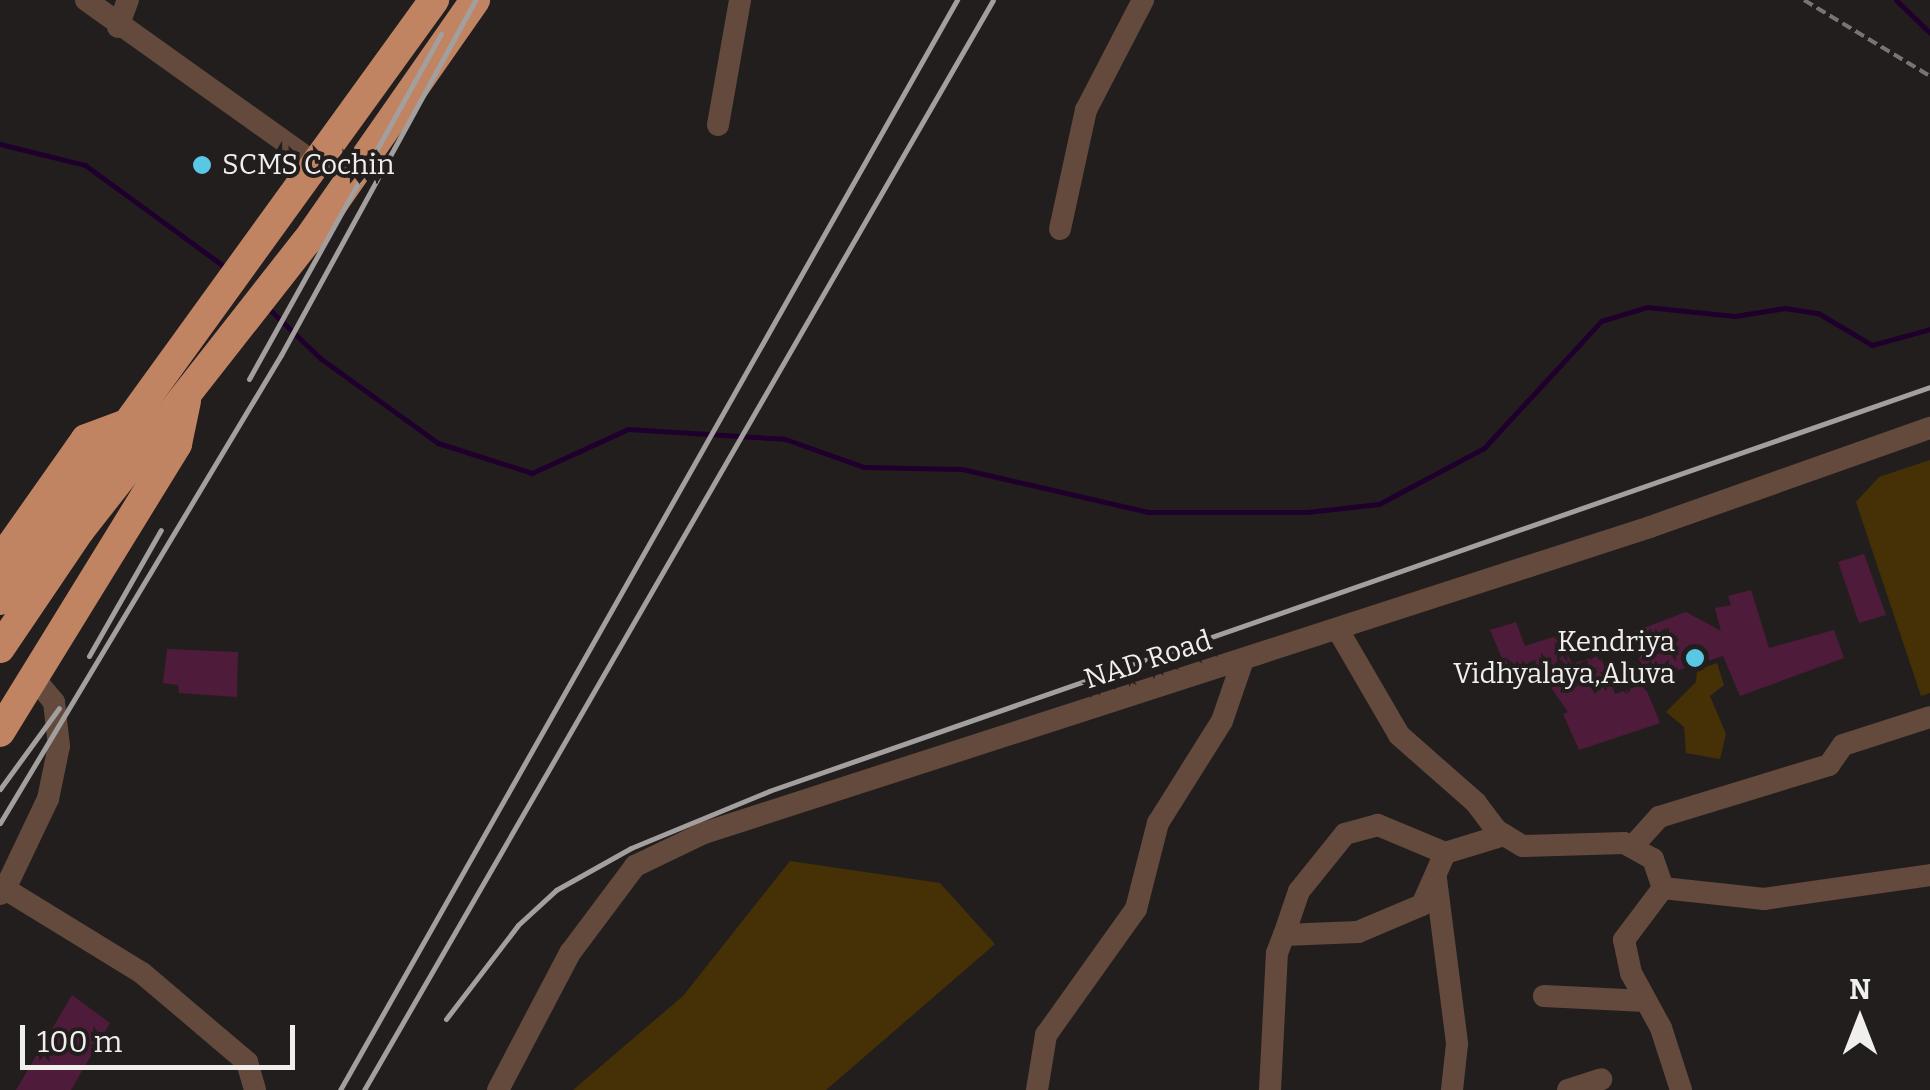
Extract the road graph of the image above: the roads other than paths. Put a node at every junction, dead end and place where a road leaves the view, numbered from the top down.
1 (86, 0) edge
2 (128, 0) edge
3 (434, 0) edge
4 (475, 0) edge
5 (740, 0) edge
6 (1144, 0) edge
7 (118, 27) junction
8 (718, 125) dead end
9 (316, 164) junction
10 (1060, 229) dead end
11 (188, 393) junction
12 (124, 424) junction
13 (1930, 428) edge
14 (0, 561) edge
15 (0, 600) edge
16 (1338, 630) junction
17 (0, 648) edge
18 (1244, 660) junction
19 (32, 676) junction
20 (1930, 716) edge
21 (0, 732) edge
22 (1504, 835) junction
23 (1632, 847) junction
24 (1445, 853) junction
25 (1930, 875) edge
26 (1436, 879) junction
27 (1663, 888) junction
28 (2, 891) edge
29 (1284, 935) junction
30 (1544, 996) dead end
31 (1645, 1001) junction
32 (1601, 1079) dead end
33 (254, 1090) edge
34 (498, 1090) edge
35 (1037, 1090) edge
36 (1270, 1090) edge
37 (1452, 1090) edge
38 (1568, 1090) edge
39 (1681, 1090) edge

1 - 7 street
2 - 7 street
3 - 9 highway
4 - 11 highway
5 - 8 street
6 - 10 street
7 - 9 street
9 - 12 highway
11 - 17 highway
11 - 19 highway
12 - 14 highway
12 - 15 highway
13 - 16 street, NAD Road
16 - 18 street, NAD Road
16 - 22 street
18 - 34 street, NAD Road
18 - 35 street
19 - 21 highway
19 - 28 street
20 - 23 street
22 - 23 street
22 - 24 street
23 - 27 street
24 - 26 street
24 - 29 street
25 - 27 street
26 - 29 street
26 - 37 street
27 - 31 street
28 - 33 street
29 - 36 street
30 - 31 street
31 - 39 street
32 - 38 street

